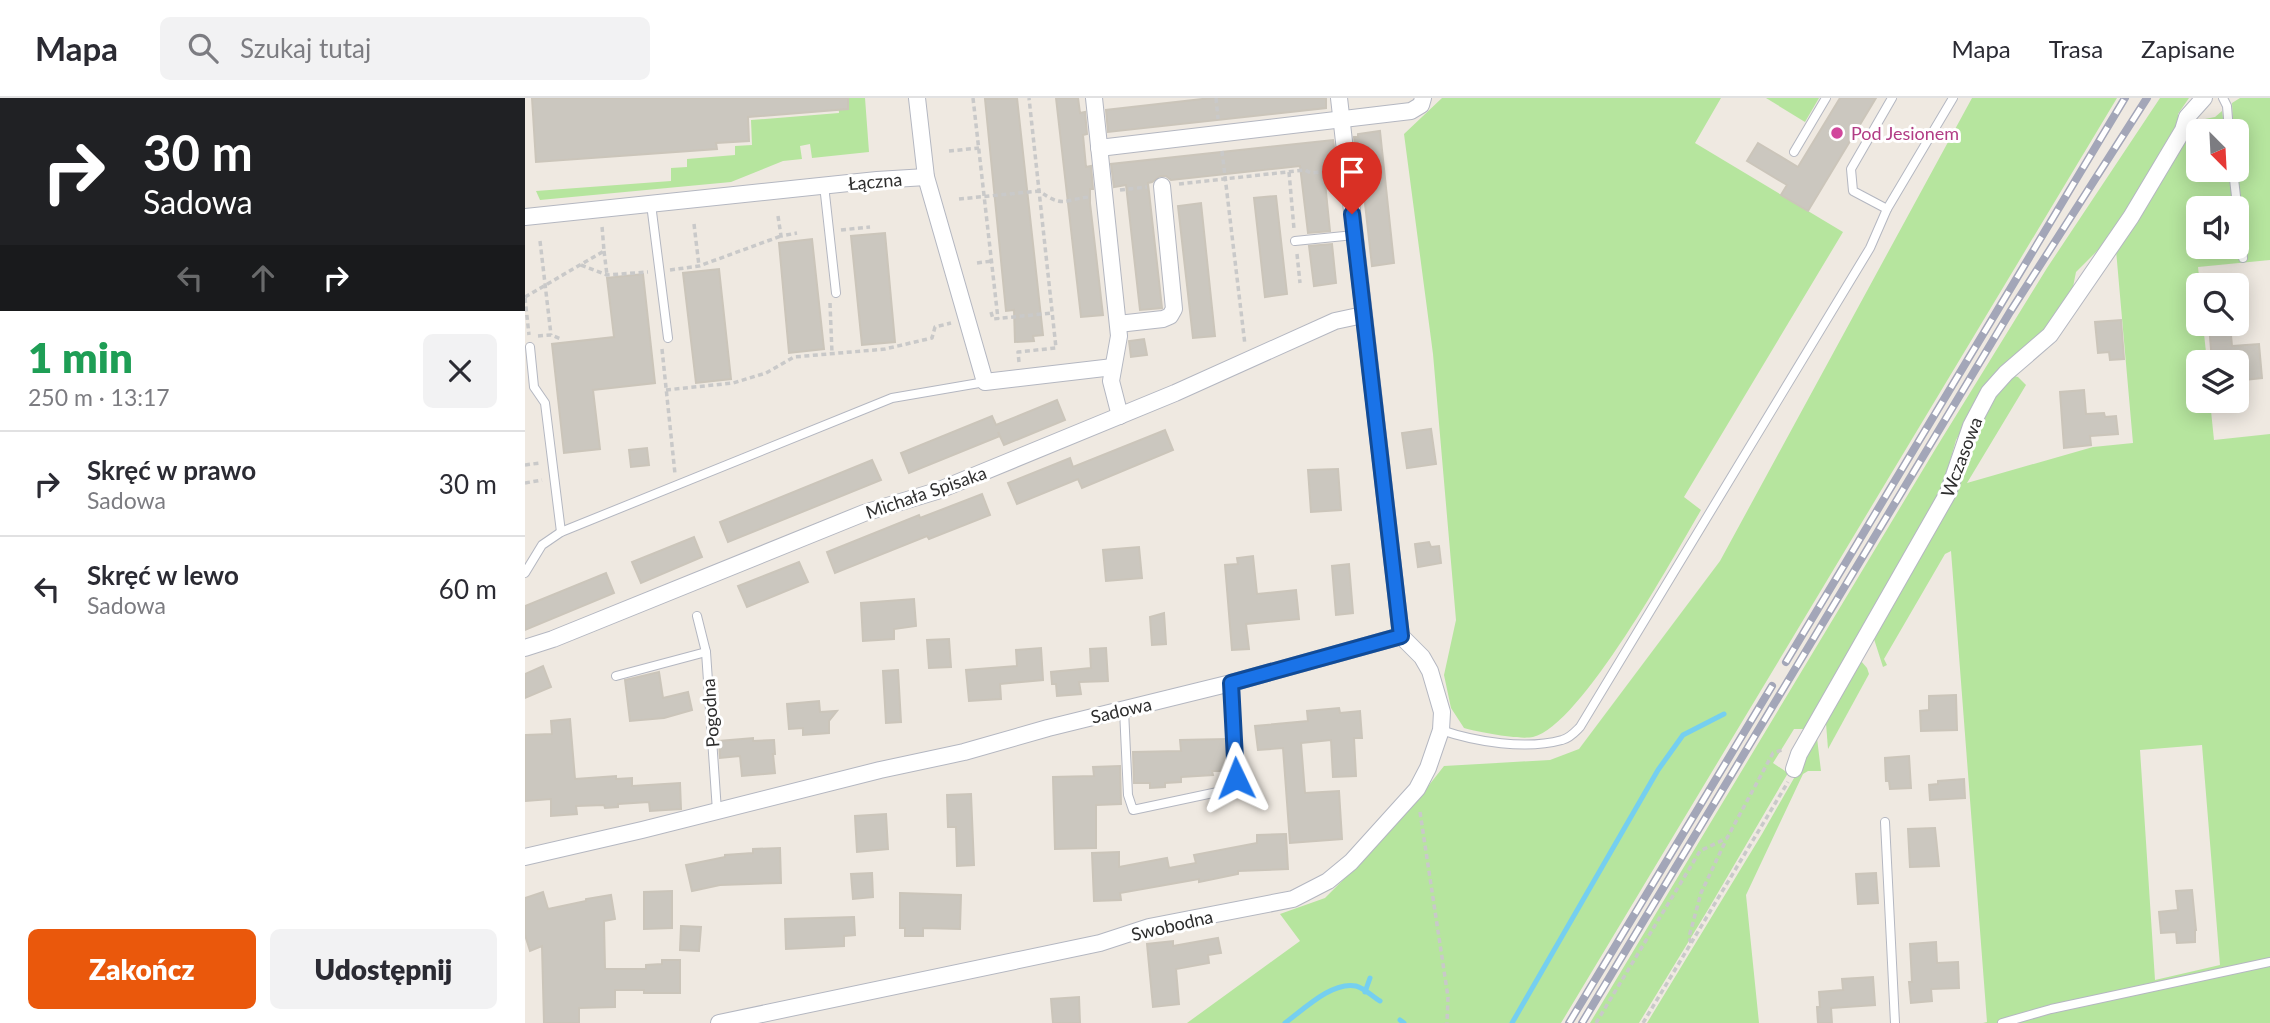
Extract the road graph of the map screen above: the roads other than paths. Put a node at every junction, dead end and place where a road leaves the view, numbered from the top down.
1 (917, 98) edge
2 (1094, 98) edge
3 (1339, 98) edge
4 (1423, 98) edge
5 (1826, 98) edge
6 (1892, 98) edge
7 (1953, 98) edge
8 (2204, 98) edge
9 (2223, 98) edge
10 (2228, 119) edge
11 (1341, 121) junction
12 (1100, 148) junction
13 (1794, 152) dead end
14 (926, 177) junction
15 (824, 186) junction
16 (1162, 186) road end
17 (651, 204) junction
18 (1887, 209) junction
19 (525, 217) edge
20 (1354, 235) junction
21 (1295, 241) dead end
22 (836, 293) road end
23 (1363, 314) junction
24 (1118, 324) junction
25 (668, 338) road end
26 (530, 347) dead end
27 (1113, 367) junction
28 (985, 382) junction
29 (1120, 416) junction
30 (561, 532) junction
31 (525, 573) edge
32 (697, 616) dead end
33 (1401, 636) junction
34 (525, 648) edge
35 (706, 652) junction
36 (616, 676) dead end
37 (1231, 683) junction
38 (1124, 709) junction
39 (1441, 730) junction
40 (1794, 769) road end
41 (717, 811) junction
42 (1885, 822) dead end
43 (525, 857) edge
44 (2270, 962) edge
45 (719, 1023) edge
46 (1895, 1023) edge
47 (2002, 1023) edge

1 - 14 street
2 - 12 street
3 - 11 street
4 - 11 street
5 - 13 lane
6 - 18 lane
7 - 18 lane
8 - 40 street, Wczasowa
9 - 10 lane
11 - 12 street
11 - 20 street
12 - 24 street
14 - 15 street, Łączna
14 - 28 street, Łączna
15 - 17 street, Łączna
15 - 22 lane
16 - 24 street
17 - 19 street, Łączna
17 - 25 lane
18 - 39 lane
20 - 21 lane
20 - 23 street
23 - 29 street, Michała Spisaka
23 - 33 street
24 - 27 street
26 - 30 lane
27 - 28 street
27 - 29 street
28 - 30 lane
29 - 34 street, Michała Spisaka
30 - 31 lane
32 - 35 lane, Pogodna
33 - 37 street, Sadowa
33 - 39 street, Swobodna
35 - 36 lane
35 - 41 lane, Pogodna
37 - 38 street, Sadowa
37 - 38 lane
38 - 41 street, Sadowa
39 - 45 street, Swobodna
41 - 43 street, Sadowa
42 - 46 lane
44 - 47 lane

